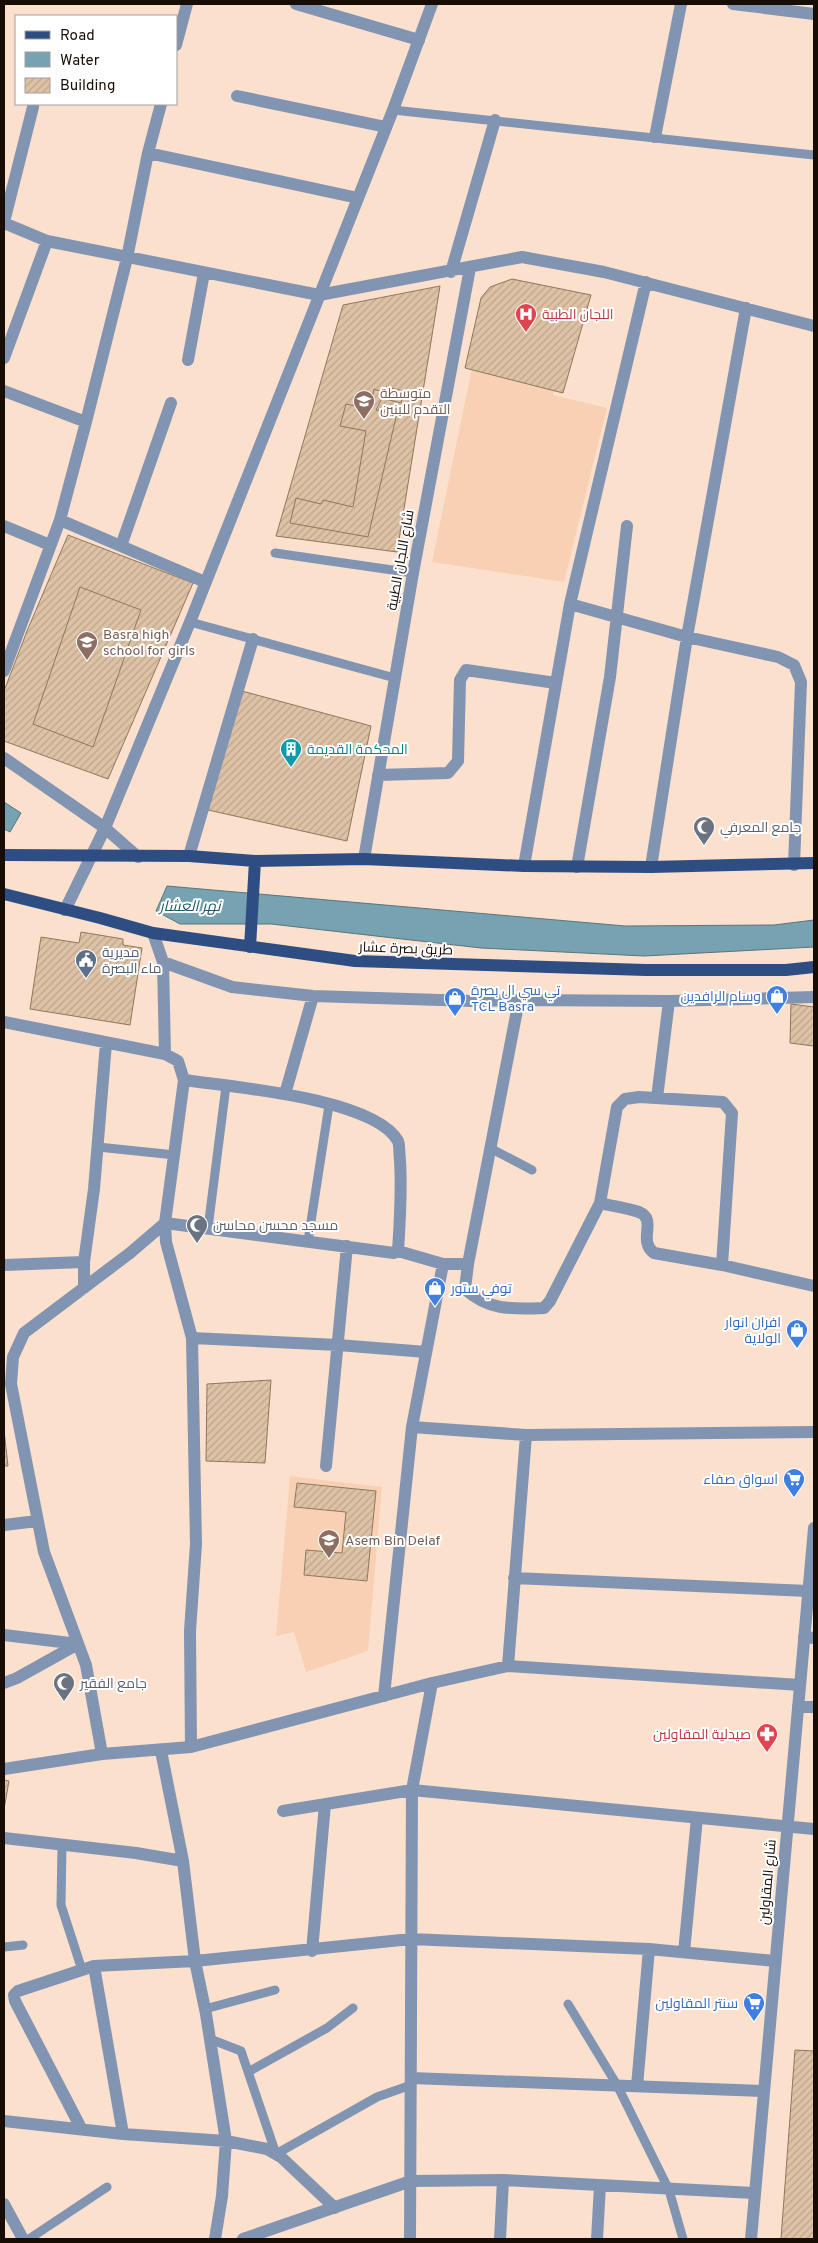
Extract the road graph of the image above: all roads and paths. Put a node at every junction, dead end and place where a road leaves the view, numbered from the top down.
1 (187, 4) edge
2 (298, 4) edge
3 (432, 4) edge
4 (681, 4) edge
5 (733, 4) edge
6 (786, 7) edge
7 (814, 14) edge
8 (178, 38) edge
9 (419, 40) junction
10 (237, 96) dead end
11 (161, 105) edge
12 (33, 107) dead end
13 (393, 110) junction
14 (495, 120) junction
15 (386, 127) junction
16 (656, 137) junction
17 (148, 153) junction
18 (814, 155) edge
19 (358, 198) junction
20 (4, 222) edge
21 (47, 241) junction
22 (127, 258) junction
23 (470, 268) junction
24 (451, 272) junction
25 (204, 273) junction
26 (646, 282) junction
27 (319, 295) junction
28 (746, 308) junction
29 (814, 326) edge
30 (4, 358) edge
31 (188, 360) dead end
32 (4, 391) edge
33 (171, 403) dead end
34 (86, 422) junction
35 (60, 520) junction
36 (4, 526) edge
37 (627, 526) dead end
38 (50, 545) junction
39 (121, 546) junction
40 (275, 553) dead end
41 (413, 573) junction
42 (205, 582) junction
43 (570, 604) junction
44 (616, 618) junction
45 (190, 622) junction
46 (687, 638) junction
47 (253, 639) junction
48 (4, 671) edge
49 (395, 678) junction
50 (556, 683) junction
51 (4, 758) edge
52 (378, 775) junction
53 (104, 828) junction
54 (4, 855) edge
55 (90, 856) junction
56 (189, 856) junction
57 (138, 857) junction
58 (364, 859) junction
59 (255, 861) junction
60 (814, 863) edge
61 (794, 865) junction
62 (524, 866) junction
63 (577, 867) junction
64 (651, 867) junction
65 (4, 894) edge
66 (65, 910) junction
67 (153, 933) junction
68 (250, 947) junction
69 (163, 962) junction
70 (814, 967) edge
71 (313, 996) junction
72 (814, 997) edge
73 (519, 1000) junction
74 (670, 1001) junction
75 (4, 1022) edge
76 (106, 1043) junction
77 (166, 1054) junction
78 (184, 1080) junction
79 (226, 1086) junction
80 (285, 1094) junction
81 (657, 1098) junction
82 (329, 1105) junction
83 (98, 1148) junction
84 (490, 1148) junction
85 (175, 1155) junction
86 (532, 1170) dead end
87 (600, 1203) junction
88 (165, 1223) junction
89 (208, 1228) junction
90 (308, 1241) junction
91 (347, 1246) junction
92 (398, 1251) junction
93 (84, 1262) junction
94 (443, 1264) junction
95 (468, 1264) junction
96 (4, 1265) edge
97 (722, 1265) junction
98 (814, 1286) edge
99 (84, 1288) junction
100 (192, 1338) junction
101 (338, 1345) junction
102 (426, 1352) junction
103 (412, 1426) junction
104 (814, 1432) edge
105 (526, 1435) junction
106 (326, 1466) dead end
107 (37, 1521) junction
108 (4, 1525) edge
109 (814, 1528) edge
110 (812, 1572) edge
111 (514, 1578) junction
112 (808, 1590) junction
113 (4, 1635) edge
114 (809, 1638) edge
115 (78, 1644) junction
116 (508, 1666) junction
117 (4, 1683) edge
118 (432, 1683) junction
119 (800, 1685) junction
120 (384, 1696) junction
121 (798, 1707) junction
122 (814, 1707) edge
123 (191, 1747) junction
124 (162, 1751) junction
125 (102, 1754) junction
126 (4, 1769) edge
127 (412, 1790) junction
128 (325, 1804) junction
129 (283, 1810) dead end
130 (698, 1818) junction
131 (787, 1827) junction
132 (814, 1829) edge
133 (4, 1838) edge
134 (62, 1844) junction
135 (183, 1861) junction
136 (411, 1938) junction
137 (23, 1945) dead end
138 (4, 1948) edge
139 (649, 1949) junction
140 (312, 1951) junction
141 (684, 1952) junction
142 (775, 1961) junction
143 (195, 1962) junction
144 (88, 1968) junction
145 (275, 1990) dead end
146 (568, 2004) dead end
147 (353, 2008) dead end
148 (205, 2009) junction
149 (210, 2039) junction
150 (248, 2072) junction
151 (411, 2081) junction
152 (617, 2086) junction
153 (637, 2086) junction
154 (763, 2090) junction
155 (4, 2121) edge
156 (81, 2128) junction
157 (123, 2134) junction
158 (226, 2141) junction
159 (276, 2154) junction
160 (503, 2180) junction
161 (412, 2181) junction
162 (600, 2185) junction
163 (106, 2187) dead end
164 (669, 2190) junction
165 (754, 2193) junction
166 (4, 2204) edge
167 (336, 2208) junction
168 (23, 2239) edge
169 (28, 2239) edge
170 (215, 2239) edge
171 (243, 2239) edge
172 (410, 2239) edge
173 (500, 2239) edge
174 (597, 2239) edge
175 (683, 2239) edge
176 (750, 2239) edge

1 - 8 street
2 - 9 street
3 - 9 street
4 - 16 street
5 - 6 street
6 - 7 street
9 - 13 street
10 - 15 street
11 - 17 street
12 - 20 street
13 - 14 lane
13 - 15 street
14 - 16 lane
14 - 24 street
15 - 19 street
16 - 18 lane
17 - 19 street
17 - 22 street
19 - 27 street
20 - 21 street
21 - 22 street
21 - 30 street
22 - 25 street
22 - 34 street
23 - 24 street
23 - 26 street
23 - 41 street, شارع اللجان الطبية
24 - 27 street
25 - 27 street
25 - 31 street
26 - 28 street
26 - 43 street
27 - 42 street
28 - 29 street
28 - 46 street
32 - 34 street
33 - 39 street
34 - 35 street
35 - 38 street
35 - 39 street
36 - 38 street
37 - 44 street
38 - 48 street
39 - 42 street
40 - 41 lane
41 - 49 street, شارع اللجان الطبية
42 - 45 street
43 - 44 street
43 - 50 street
44 - 46 street
44 - 63 street
45 - 47 lane
45 - 53 street
46 - 61 street
46 - 64 street
47 - 49 lane
47 - 56 street
49 - 52 street, شارع اللجان الطبية
50 - 52 street
50 - 62 street
51 - 53 street
52 - 58 street, شارع اللجان الطبية
53 - 55 street
53 - 57 street
54 - 55 main road
55 - 57 main road
55 - 66 street
56 - 57 main road
56 - 59 main road
58 - 59 main road
58 - 62 main road
59 - 68 main road
60 - 61 main road
61 - 64 main road
62 - 63 main road
63 - 64 main road
65 - 66 main road, طريق بصرة عشار
66 - 67 main road, طريق بصرة عشار
67 - 68 main road, طريق بصرة عشار
67 - 69 street
68 - 70 main road, طريق بصرة عشار
69 - 71 street
69 - 77 street
71 - 73 street
71 - 80 street
72 - 74 street
73 - 74 street
73 - 84 street
74 - 81 street
75 - 76 street
76 - 77 street
76 - 83 street
77 - 78 street
78 - 79 street
78 - 85 street
79 - 80 street
79 - 89 lane
80 - 82 street
81 - 87 street
81 - 97 street
82 - 90 lane
82 - 92 street
83 - 85 lane
83 - 93 street
84 - 86 lane
84 - 95 street
85 - 88 street
87 - 95 street
87 - 97 street
88 - 89 street
88 - 99 street
88 - 100 street
89 - 90 street
90 - 91 street
91 - 92 street
91 - 101 street
92 - 94 street
93 - 96 street
93 - 99 street
94 - 95 street
94 - 102 street
97 - 98 street
99 - 107 street
100 - 101 street
100 - 123 street
101 - 102 street
101 - 106 street
102 - 103 street
103 - 105 street
103 - 120 street
104 - 105 street
105 - 111 street
107 - 108 street
107 - 115 street
109 - 110 street, شارع المقاولين
110 - 112 street, شارع المقاولين
111 - 112 street
111 - 116 street
112 - 114 street, شارع المقاولين
113 - 115 street
114 - 119 street, شارع المقاولين
115 - 117 street
115 - 125 street
116 - 118 street
116 - 119 street
118 - 120 street
118 - 127 street
119 - 121 street, شارع المقاولين
120 - 123 street
121 - 122 street
121 - 131 street, شارع المقاولين
123 - 124 street
124 - 125 street
124 - 135 street
125 - 126 street
127 - 128 street
127 - 130 street
127 - 136 street
128 - 129 street
128 - 140 street
130 - 131 street
130 - 141 street
131 - 132 street
131 - 142 street, شارع المقاولين
133 - 134 street
134 - 135 street
134 - 144 lane
135 - 143 street
136 - 139 street
136 - 140 street
136 - 151 street
137 - 138 lane
139 - 141 street
139 - 153 street
140 - 143 street
141 - 142 street
142 - 154 street, شارع المقاولين
143 - 144 street
143 - 148 street
144 - 156 street
144 - 157 street
145 - 148 lane
146 - 152 lane
147 - 150 lane
148 - 149 street
149 - 150 lane
149 - 158 street
150 - 159 lane
151 - 152 street
151 - 159 lane
151 - 161 street
152 - 153 street
152 - 164 lane
153 - 154 street
154 - 165 street, شارع المقاولين
155 - 156 street
156 - 157 street
157 - 158 street
158 - 159 street
158 - 170 street
159 - 167 street
160 - 161 street
160 - 162 street
160 - 173 street
161 - 167 street
161 - 172 street
162 - 164 street
162 - 174 street
163 - 169 lane
164 - 165 street
164 - 175 lane
165 - 176 street, شارع المقاولين
166 - 168 street
167 - 171 street

